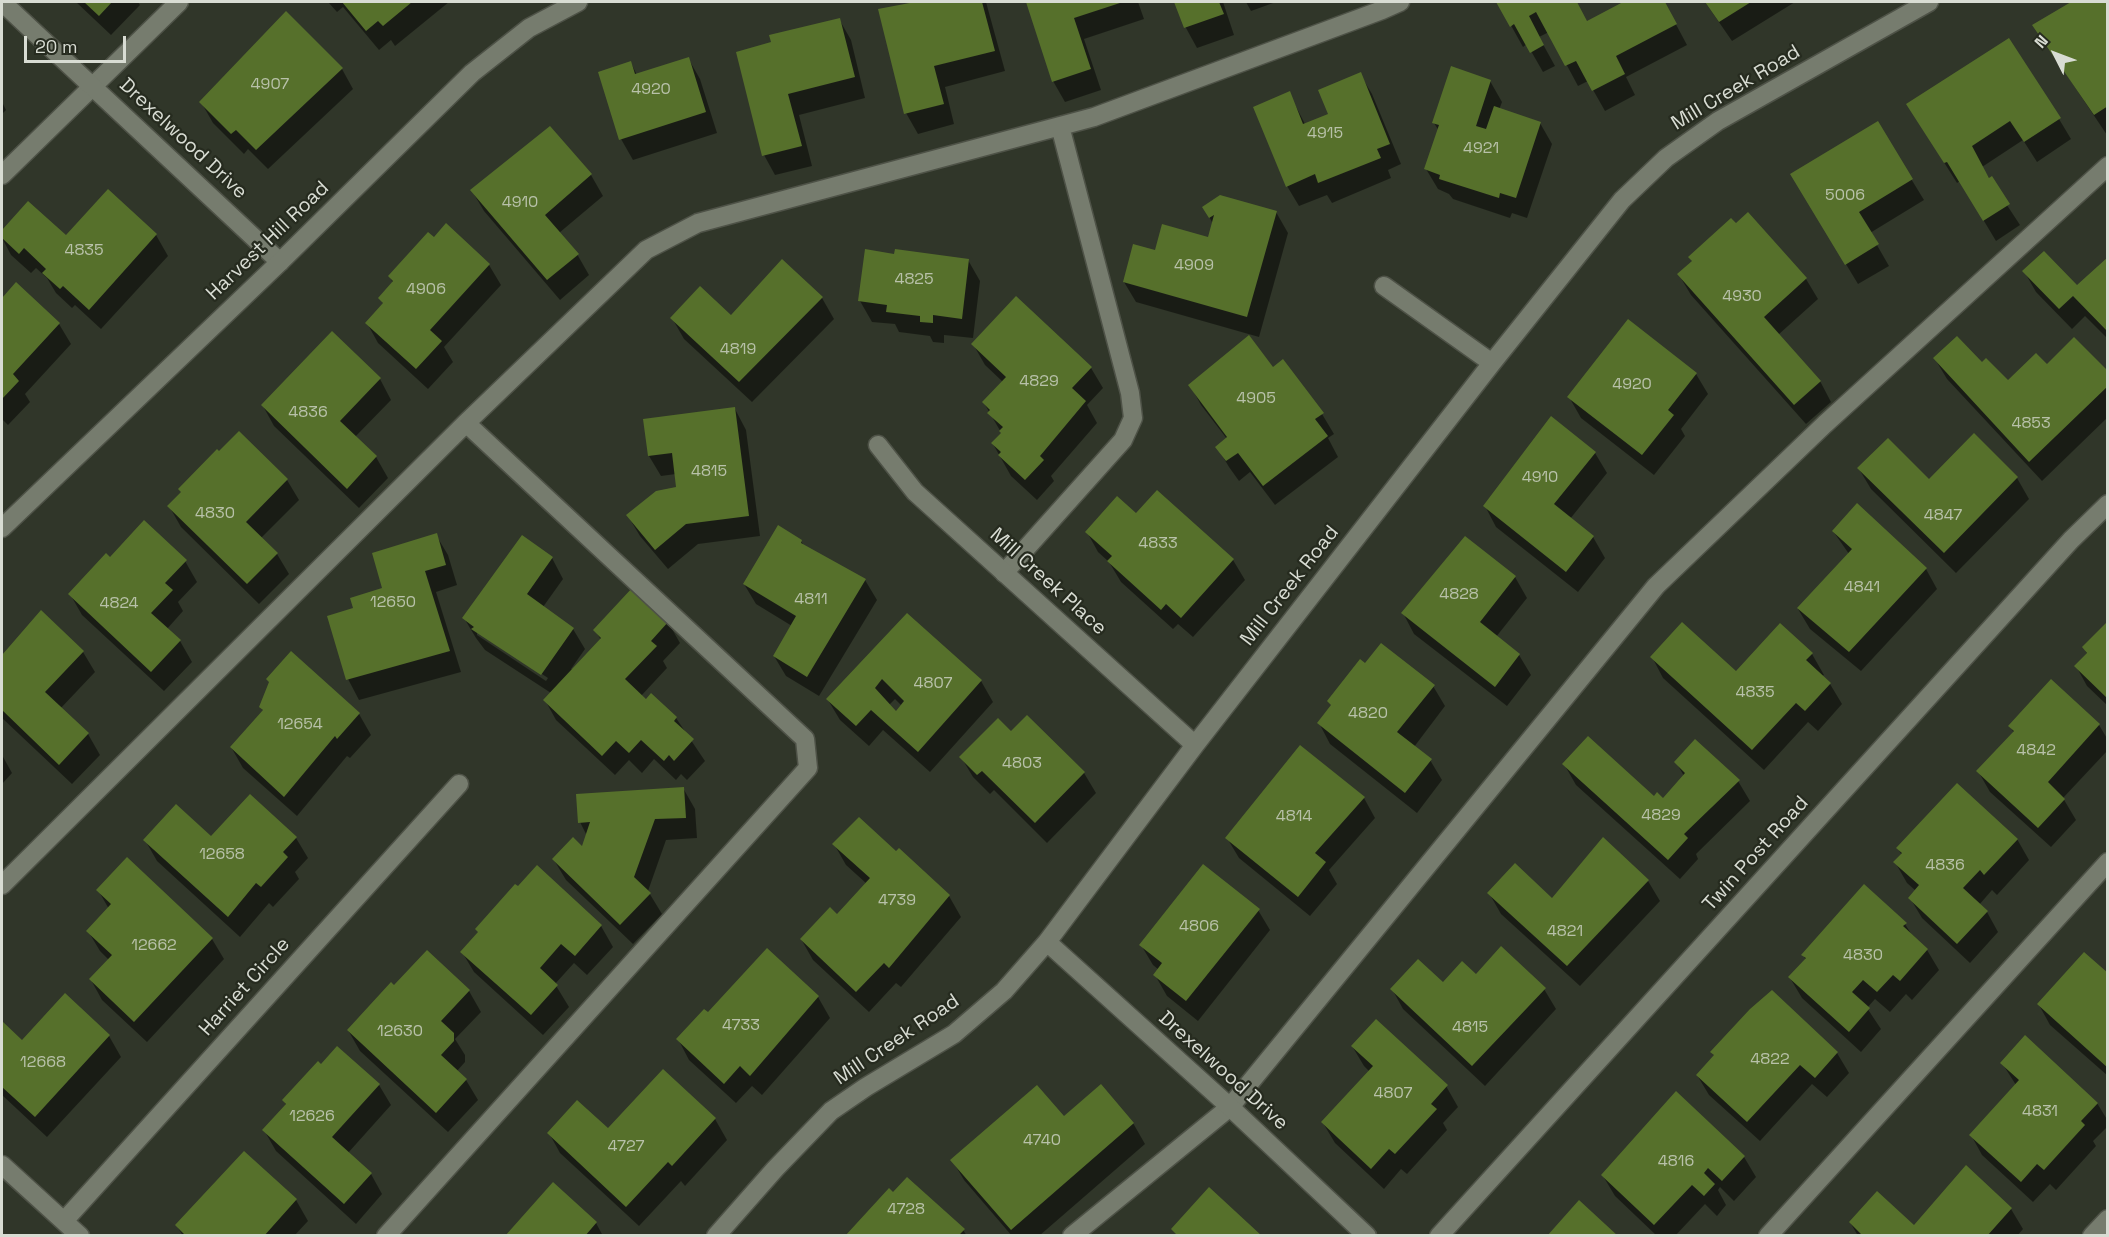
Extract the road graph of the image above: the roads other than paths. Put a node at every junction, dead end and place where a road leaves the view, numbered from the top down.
1 (2, 2) edge
2 (179, 2) edge
3 (578, 2) edge
4 (1400, 2) edge
5 (1929, 2) edge
6 (94, 86) junction
7 (1060, 126) junction
8 (2108, 166) edge
9 (2, 175) edge
10 (280, 262) junction
11 (1384, 286) dead end
12 (1492, 363) junction
13 (466, 423) junction
14 (878, 446) dead end
15 (2108, 504) edge
16 (2, 528) edge
17 (1004, 573) junction
18 (1195, 746) junction
19 (459, 784) dead end
20 (2108, 862) edge
21 (2, 885) edge
22 (1047, 942) junction
23 (1230, 1107) junction
24 (2, 1165) edge
25 (2108, 1219) edge
26 (64, 1221) junction
27 (80, 1236) edge
28 (386, 1236) edge
29 (716, 1236) edge
30 (1072, 1236) edge
31 (1367, 1236) edge
32 (1439, 1236) edge
33 (1768, 1236) edge
34 (2092, 1236) edge

1 - 6 street, Drexelwood Drive
2 - 6 street
3 - 10 street, Harvest Hill Road
4 - 7 street
5 - 12 street, Mill Creek Road
6 - 9 street
6 - 10 street, Drexelwood Drive
7 - 13 street
7 - 17 street
8 - 23 street
10 - 16 street, Harvest Hill Road
11 - 12 street
12 - 18 street, Mill Creek Road
13 - 21 street
13 - 28 street
14 - 17 street, Mill Creek Place
15 - 32 street, Twin Post Road
17 - 18 street, Mill Creek Place
18 - 22 street, Mill Creek Road
19 - 26 street, Harriet Circle
20 - 33 street
22 - 23 street, Drexelwood Drive
22 - 29 street, Mill Creek Road
23 - 30 street
23 - 31 street, Drexelwood Drive
24 - 26 street
25 - 34 street
26 - 27 street

